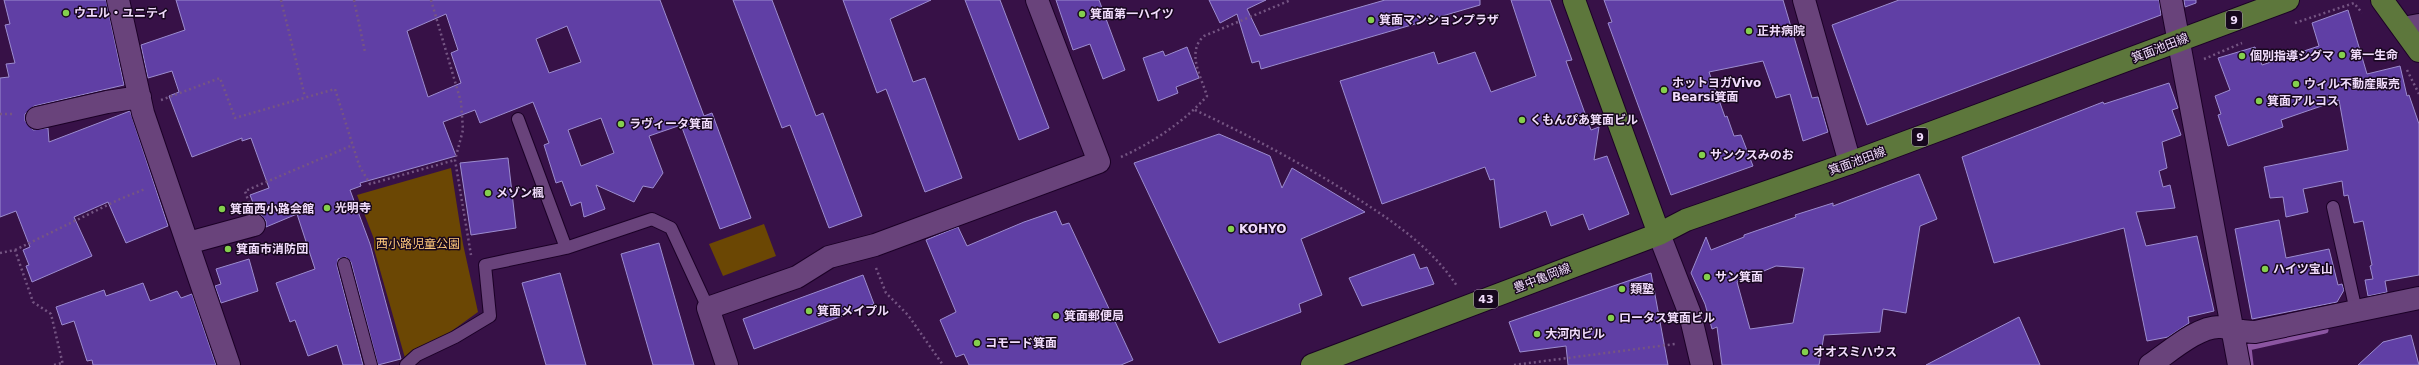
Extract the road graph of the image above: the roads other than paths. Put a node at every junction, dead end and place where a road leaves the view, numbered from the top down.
1 (118, 0) edge
2 (1037, 0) edge
3 (1574, 0) edge
4 (1804, 0) edge
5 (2171, 0) edge
6 (2288, 0) edge
7 (2382, 0) edge
8 (2411, 26) edge
9 (2180, 40) junction
10 (2412, 57) edge
11 (141, 102) junction
12 (37, 118) dead end
13 (518, 119) dead end
14 (1850, 163) junction
15 (2333, 207) dead end
16 (254, 225) road end
17 (1659, 234) junction
18 (188, 243) junction
19 (566, 248) junction
20 (344, 264) dead end
21 (2419, 298) edge
22 (708, 308) junction
23 (2356, 311) junction
24 (2234, 330) junction
25 (229, 365) edge
26 (371, 365) edge
27 (406, 365) edge
28 (727, 365) edge
29 (1312, 365) edge
30 (1702, 365) edge
31 (2150, 365) edge
32 (2239, 365) edge

1 - 11 street
2 - 22 street
3 - 17 main road
4 - 14 street
5 - 9 street
6 - 9 main road, 箕面池田線 / 9
7 - 8 main road
8 - 10 main road
9 - 14 main road, 箕面池田線 / 9
9 - 24 street
11 - 12 street
11 - 18 street
13 - 19 lane
14 - 17 main road, 箕面池田線 / 9
15 - 23 lane
16 - 18 street
17 - 29 main road, 豊中亀岡線 / 43
17 - 30 street
18 - 25 street
19 - 22 lane
19 - 27 lane
20 - 26 lane
21 - 23 street
22 - 28 street
23 - 24 street
24 - 31 street
24 - 32 street

